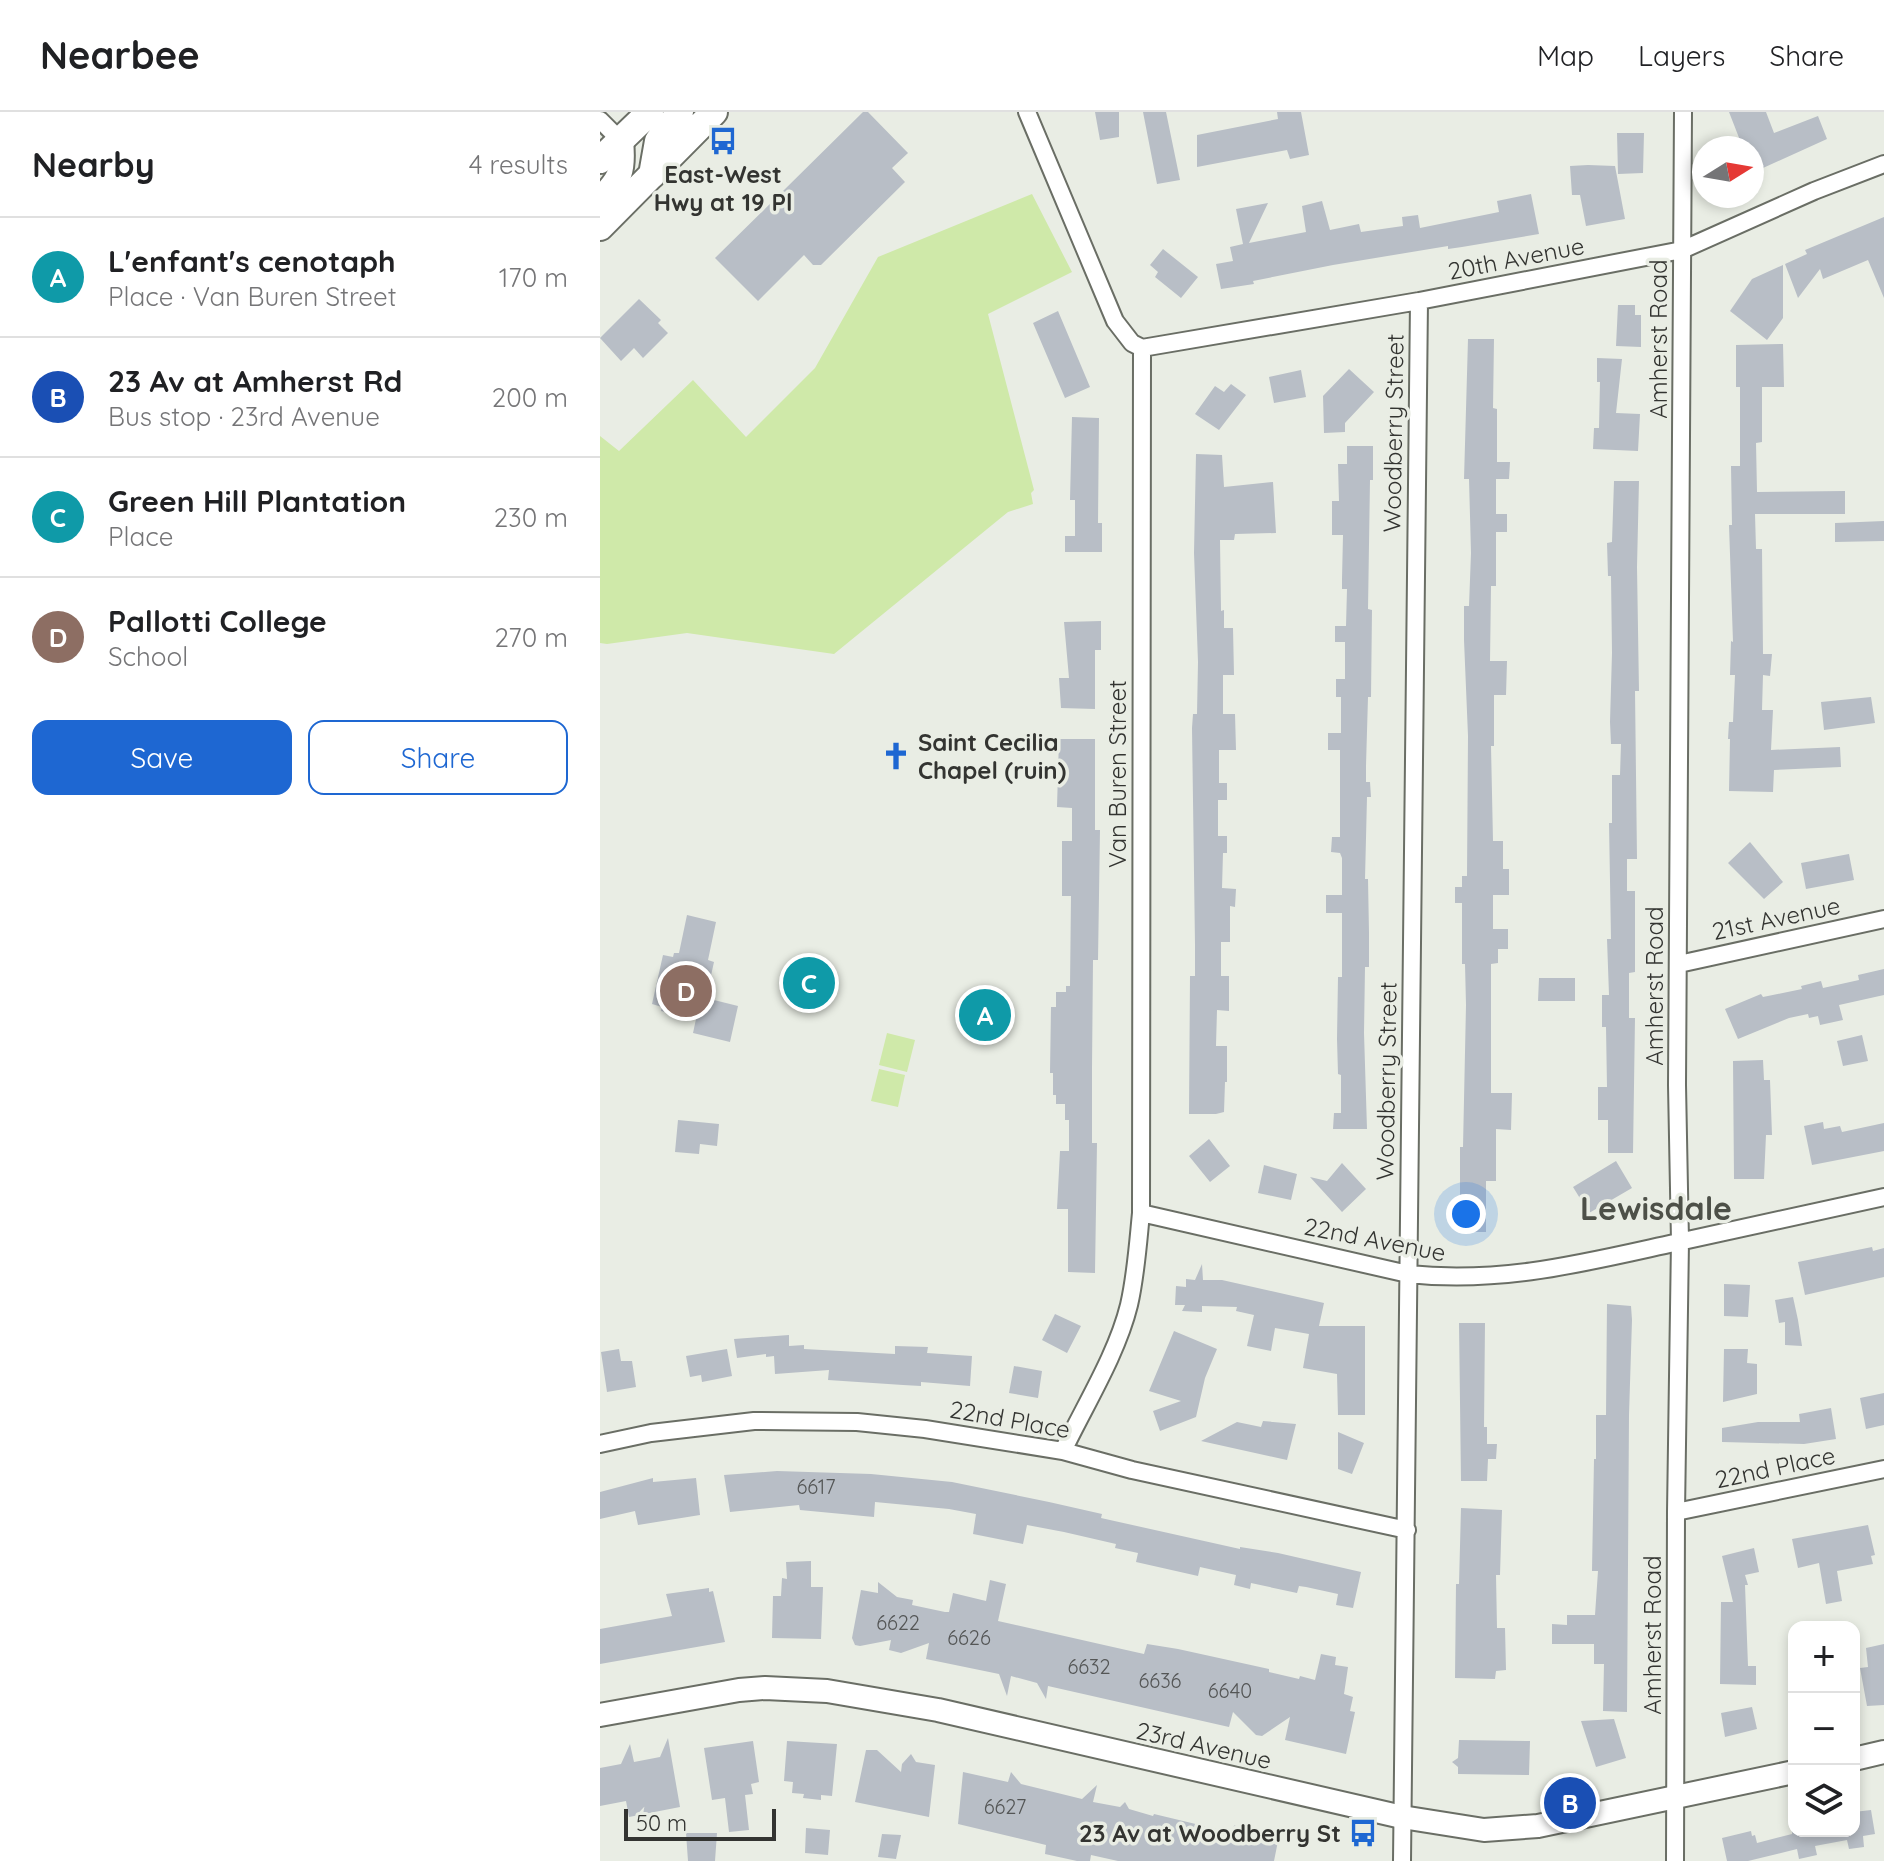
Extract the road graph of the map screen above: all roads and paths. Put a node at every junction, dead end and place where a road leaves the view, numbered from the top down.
1 (650, 112) edge
2 (680, 112) edge
3 (714, 112) edge
4 (1027, 112) edge
5 (1683, 112) edge
6 (600, 120) edge
7 (621, 141) junction
8 (600, 160) edge
9 (1884, 164) edge
10 (652, 175) junction
11 (600, 199) edge
12 (600, 227) edge
13 (1682, 250) junction
14 (1419, 301) junction
15 (1142, 348) junction
16 (1884, 919) edge
17 (1679, 964) junction
18 (1884, 1197) edge
19 (1141, 1213) junction
20 (1680, 1241) junction
21 (1408, 1274) junction
22 (600, 1444) edge
23 (1063, 1451) junction
24 (1884, 1469) edge
25 (1676, 1512) junction
26 (1407, 1530) junction
27 (600, 1715) edge
28 (1884, 1752) edge
29 (1860, 1758) edge
30 (1788, 1773) edge
31 (1676, 1797) junction
32 (1402, 1817) junction
33 (1402, 1861) edge
34 (1675, 1861) edge

1 - 7 main road
2 - 10 main road
3 - 10 main road
4 - 15 street
5 - 13 street, Amherst Road
6 - 7 street
7 - 8 main road
7 - 11 main road
9 - 13 street, 20th Avenue
10 - 12 main road
13 - 14 street, 20th Avenue
13 - 17 street, Amherst Road
14 - 15 street, 20th Avenue
14 - 21 street, Woodberry Street
15 - 19 street, Van Buren Street
16 - 17 street, 21st Avenue
17 - 20 street, Amherst Road
18 - 20 street, 22nd Avenue
19 - 21 street, 22nd Avenue
19 - 23 street, Van Buren Street
20 - 21 street, 22nd Avenue
20 - 25 street, Amherst Road
21 - 26 street, Woodberry Street
22 - 23 street, 22nd Place
23 - 26 street, 22nd Place
24 - 25 street, 22nd Place
25 - 31 street, Amherst Road
26 - 32 street, Woodberry Street
27 - 32 street, 23rd Avenue
28 - 29 street
30 - 31 street, 23rd Avenue
31 - 32 street, 23rd Avenue
31 - 34 street, Amherst Road
32 - 33 street, Woodberry Street

